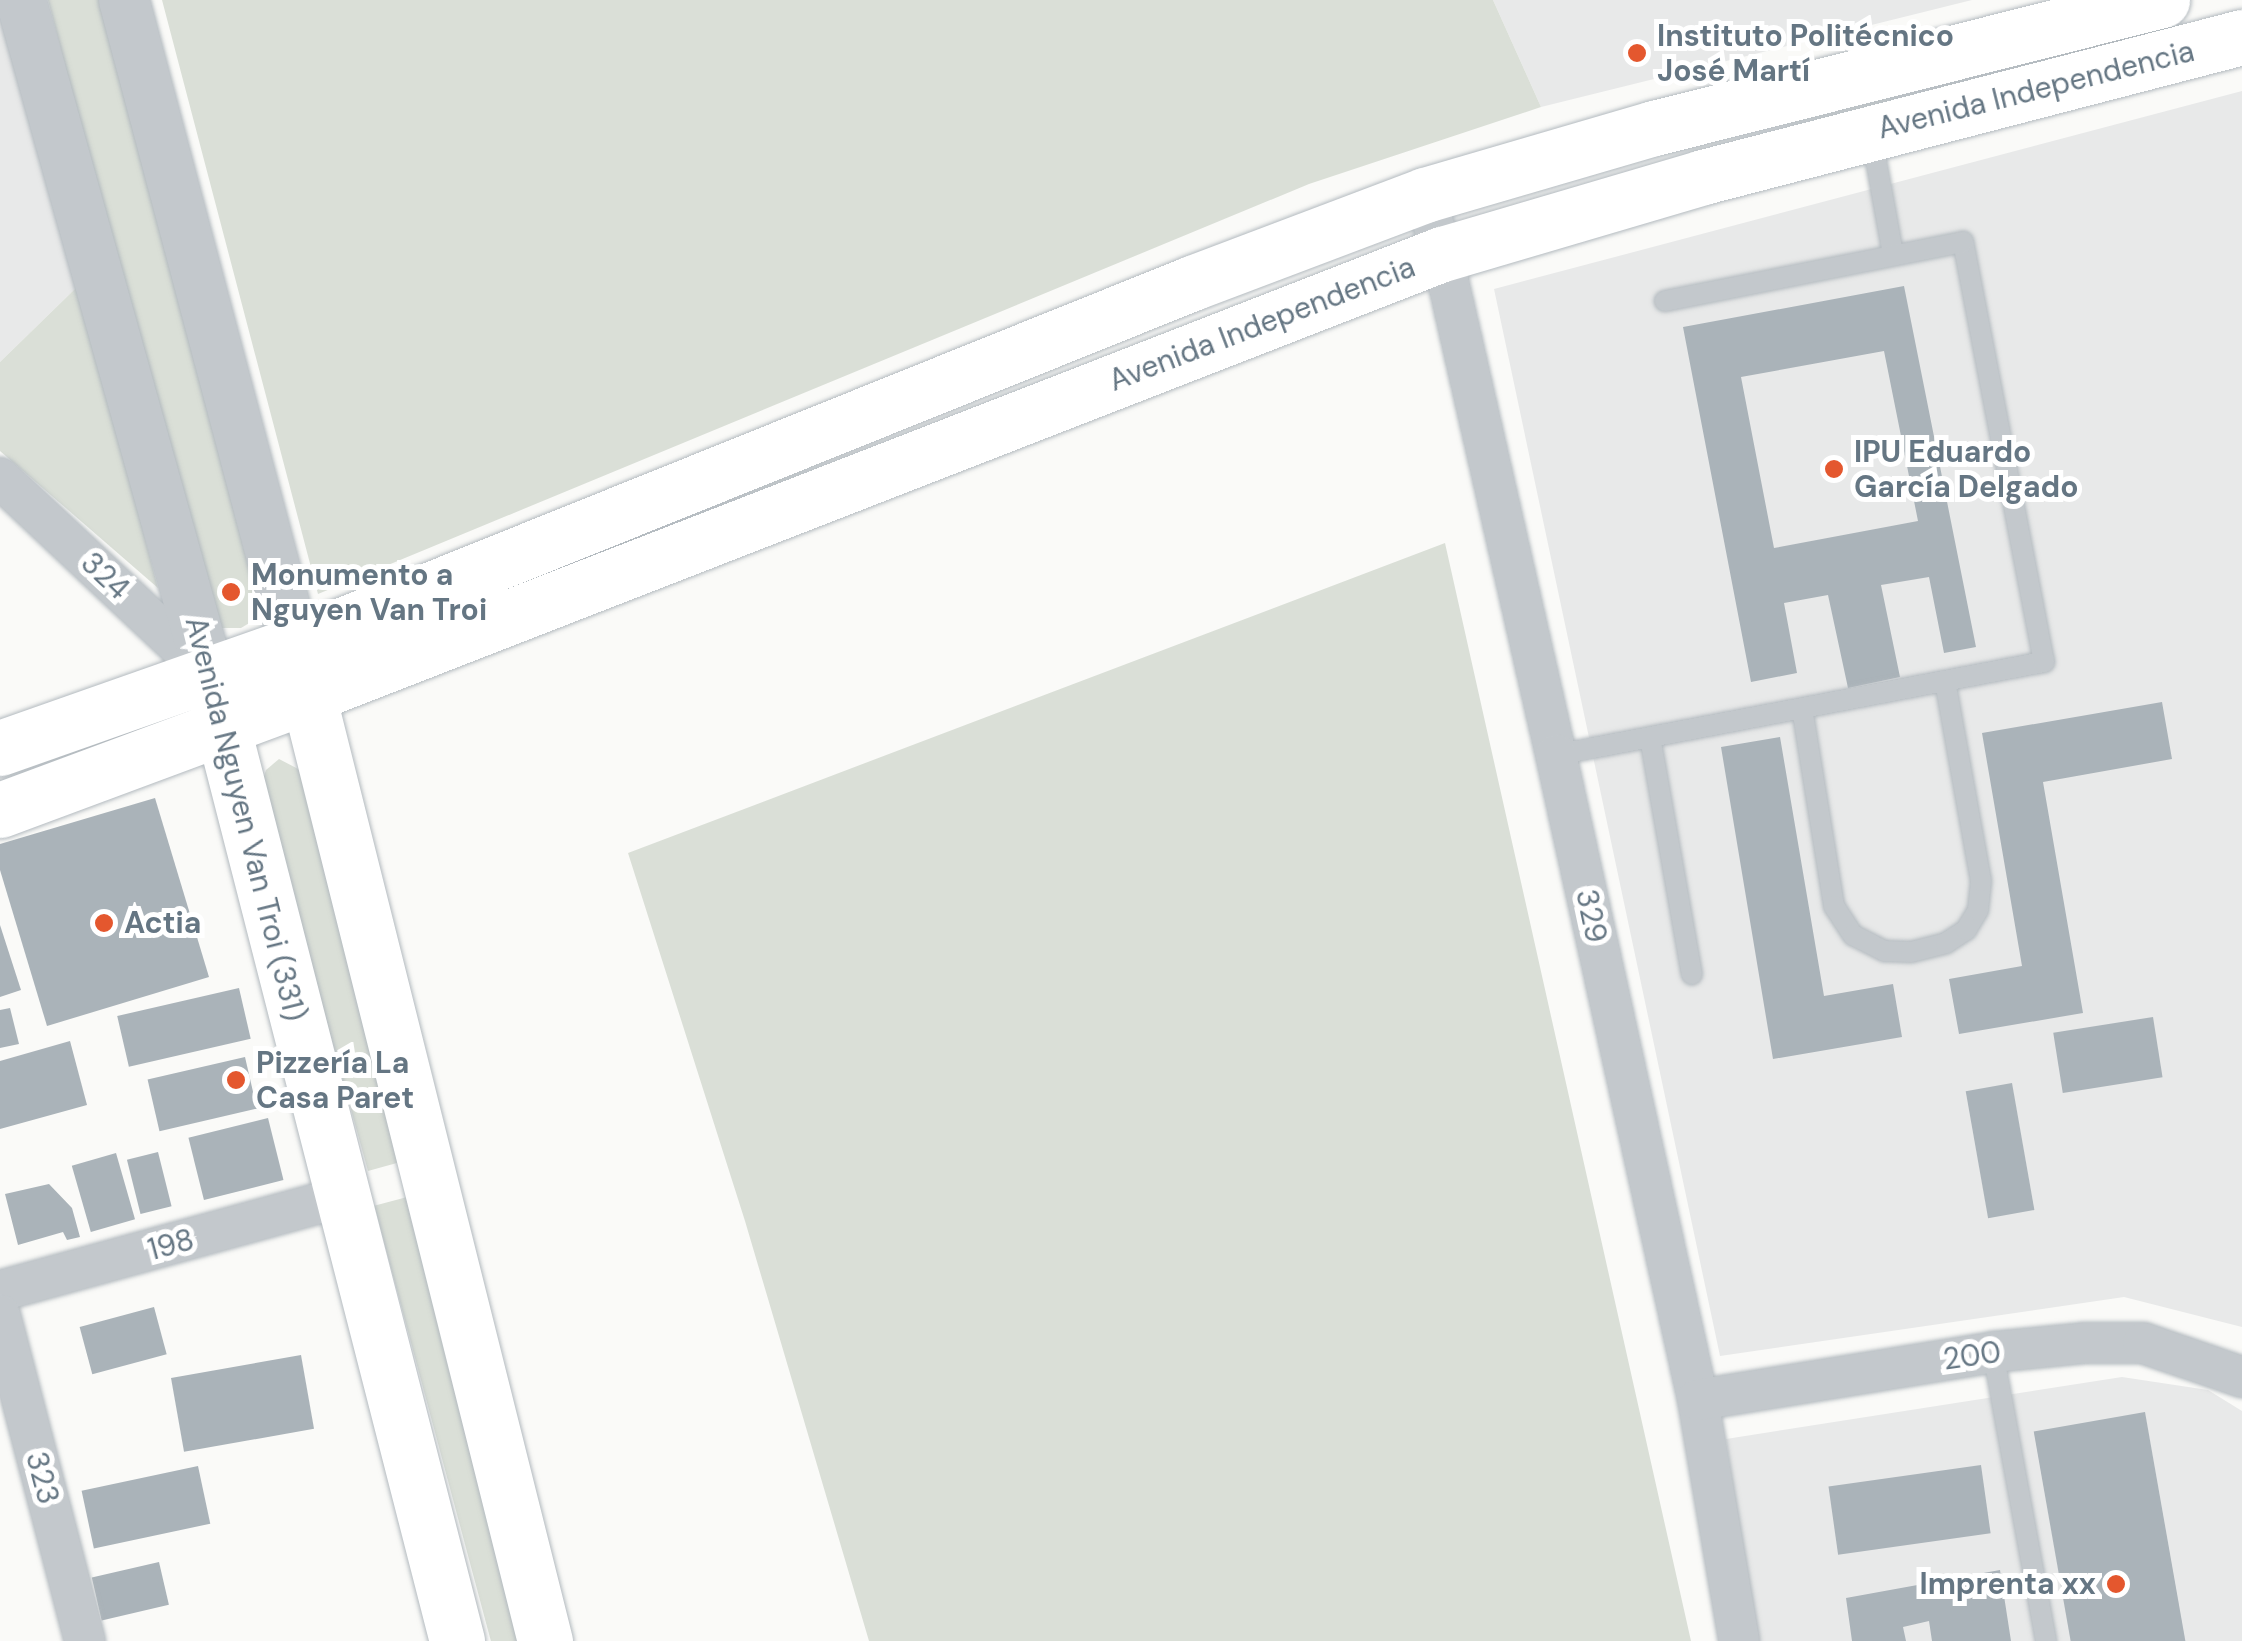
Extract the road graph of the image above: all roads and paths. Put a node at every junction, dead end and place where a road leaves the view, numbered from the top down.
1 (21, 0) edge
2 (124, 0) edge
3 (2162, 0) edge
4 (2242, 37) edge
5 (1871, 133) junction
6 (1425, 196) junction
7 (1442, 254) junction
8 (1893, 254) junction
9 (1665, 300) dead end
10 (0, 478) edge
11 (295, 644) junction
12 (209, 674) junction
13 (1945, 681) junction
14 (309, 695) junction
15 (1802, 708) junction
16 (224, 728) junction
17 (1650, 737) junction
18 (0, 748) edge
19 (1556, 755) junction
20 (0, 810) edge
21 (1692, 974) dead end
22 (341, 1198) junction
23 (0, 1292) edge
24 (0, 1315) edge
25 (1993, 1352) junction
26 (2242, 1377) edge
27 (1698, 1400) junction
28 (84, 1641) edge
29 (457, 1641) edge
30 (545, 1641) edge
31 (1740, 1641) edge
32 (2046, 1641) edge

1 - 12 street, Avenida Nguyen Van Troi (331)
2 - 11 street
3 - 6 main road, Avenida Independencia
4 - 5 main road, Avenida Independencia
5 - 7 main road, Avenida Independencia
5 - 8 lane
6 - 7 street, 329
6 - 11 main road, Avenida Independencia
7 - 14 main road, Avenida Independencia
7 - 19 street, 329
8 - 9 lane
8 - 13 lane
10 - 12 street, 324
11 - 12 main road, Avenida Independencia
11 - 14 main road
12 - 16 main road, Avenida Nguyen Van Troi (331)
12 - 18 main road, Avenida Independencia
13 - 15 lane
13 - 15 lane
14 - 16 main road, Avenida Independencia
14 - 30 main road
15 - 17 lane
16 - 20 main road, Avenida Independencia
16 - 22 main road, Avenida Nguyen Van Troi (331)
17 - 19 lane
17 - 21 lane
19 - 27 street, 329
22 - 23 street, 198
22 - 29 main road, Avenida Nguyen Van Troi (331)
24 - 28 street, 323
25 - 26 street, 200
25 - 27 street, 200
25 - 32 lane
27 - 31 street, 329

